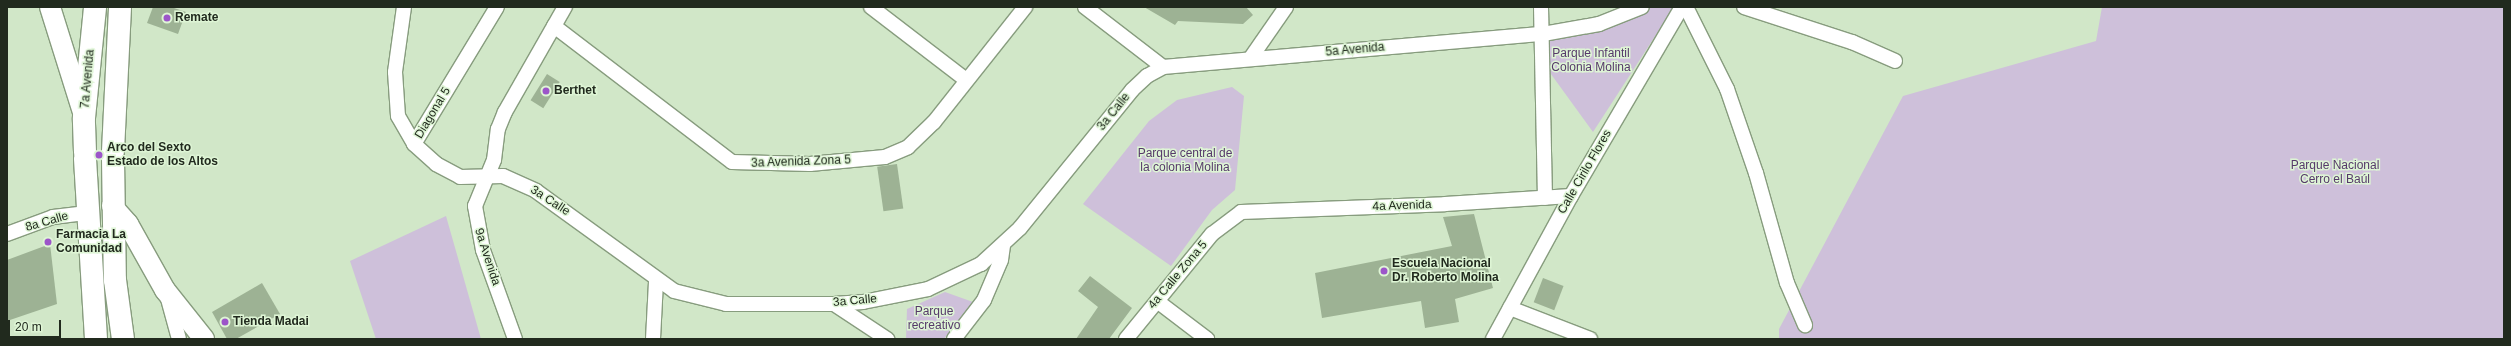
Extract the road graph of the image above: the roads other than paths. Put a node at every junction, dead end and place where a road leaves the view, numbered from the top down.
1 (50, 7) edge
2 (95, 7) edge
3 (120, 7) edge
4 (404, 7) edge
5 (497, 7) edge
6 (565, 7) edge
7 (871, 7) edge
8 (1025, 7) edge
9 (1086, 7) edge
10 (1286, 7) edge
11 (1541, 7) edge
12 (1642, 7) edge
13 (1682, 7) edge
14 (1686, 7) edge
15 (1744, 7) edge
16 (554, 26) junction
17 (1543, 34) junction
18 (1250, 59) junction
19 (1895, 61) dead end
20 (1163, 67) junction
21 (966, 80) junction
22 (84, 118) junction
23 (414, 144) junction
24 (489, 174) junction
25 (1571, 196) junction
26 (1545, 198) junction
27 (112, 206) junction
28 (87, 213) junction
29 (1234, 214) joint
30 (7, 234) edge
31 (1003, 246) junction
32 (656, 281) junction
33 (165, 290) junction
34 (1157, 301) junction
35 (834, 304) junction
36 (1510, 308) junction
37 (1805, 325) dead end
38 (96, 339) edge
39 (123, 339) edge
40 (180, 339) edge
41 (204, 339) edge
42 (515, 339) edge
43 (653, 339) edge
44 (887, 339) edge
45 (954, 339) edge
46 (1126, 339) edge
47 (1207, 339) edge
48 (1493, 339) edge
49 (1590, 339) edge

1 - 22 street
2 - 22 main road, 7a Avenida
3 - 27 main road
4 - 23 street
5 - 23 street, Diagonal 5
6 - 16 street, 9a Avenida
7 - 21 street
8 - 21 street, 3a Avenida Zona 5
9 - 20 street
10 - 18 street
11 - 17 street
12 - 17 street, 5a Avenida
13 - 25 street, Calle Cirilo Flores
14 - 37 street
15 - 19 street
16 - 21 street, 3a Avenida Zona 5
16 - 24 street, 9a Avenida
17 - 18 street, 5a Avenida
17 - 26 street
18 - 20 street, 5a Avenida
20 - 31 street, 3a Calle
22 - 28 main road, 7a Avenida
23 - 24 street, Diagonal 5
24 - 32 street, 3a Calle
24 - 42 street, 9a Avenida
25 - 26 street, 4a Avenida
25 - 36 street, Calle Cirilo Flores
26 - 29 street, 4a Avenida
27 - 33 street
27 - 39 main road
28 - 30 street, 8a Calle
28 - 38 main road, 7a Avenida
29 - 34 street, 4a Calle Zona 5
31 - 35 street, 3a Calle
31 - 45 street
32 - 35 street, 3a Calle
32 - 43 street
33 - 40 street
33 - 41 street
34 - 46 street, 4a Calle Zona 5
34 - 47 street
35 - 44 street
36 - 48 street, Calle Cirilo Flores
36 - 49 street

